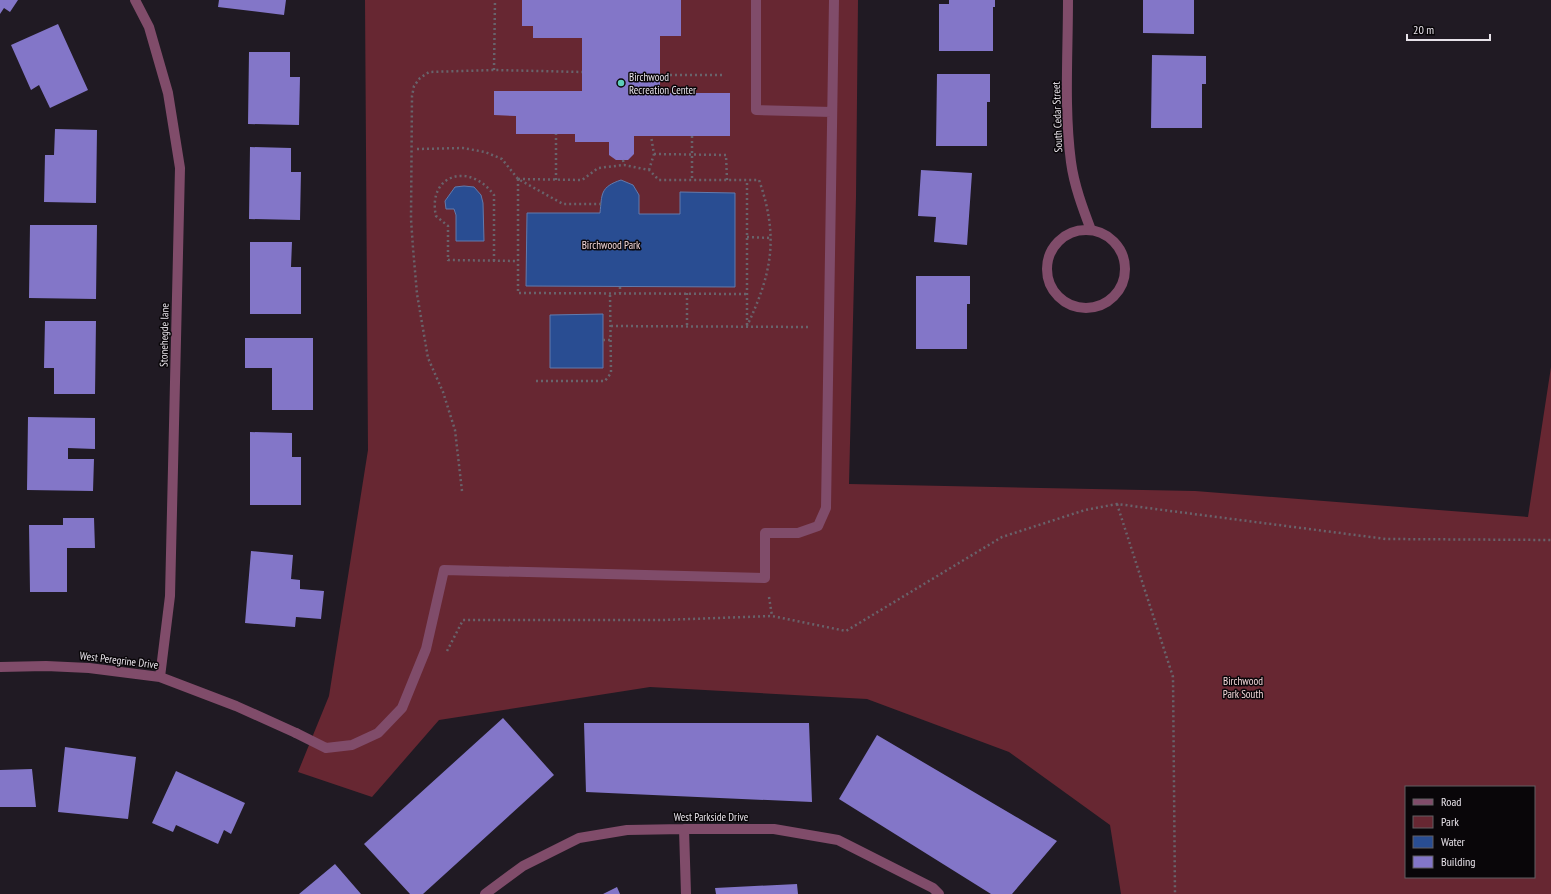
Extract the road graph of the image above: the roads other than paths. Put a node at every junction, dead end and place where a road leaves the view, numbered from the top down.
1 (135, 0) edge
2 (756, 0) edge
3 (834, 0) edge
4 (1068, 0) edge
5 (832, 112) junction
6 (1092, 230) junction
7 (0, 668) edge
8 (160, 677) junction
9 (684, 828) junction
10 (485, 894) edge
11 (686, 894) edge
12 (939, 894) edge

1 - 8 street, Stonehegde lane
2 - 5 street
3 - 5 street
4 - 6 street, South Cedar Street
5 - 8 street, West Peregrine Drive
6 - 6 street
7 - 8 street, West Peregrine Drive
9 - 10 street, West Parkside Drive
9 - 11 street
9 - 12 street, West Parkside Drive

